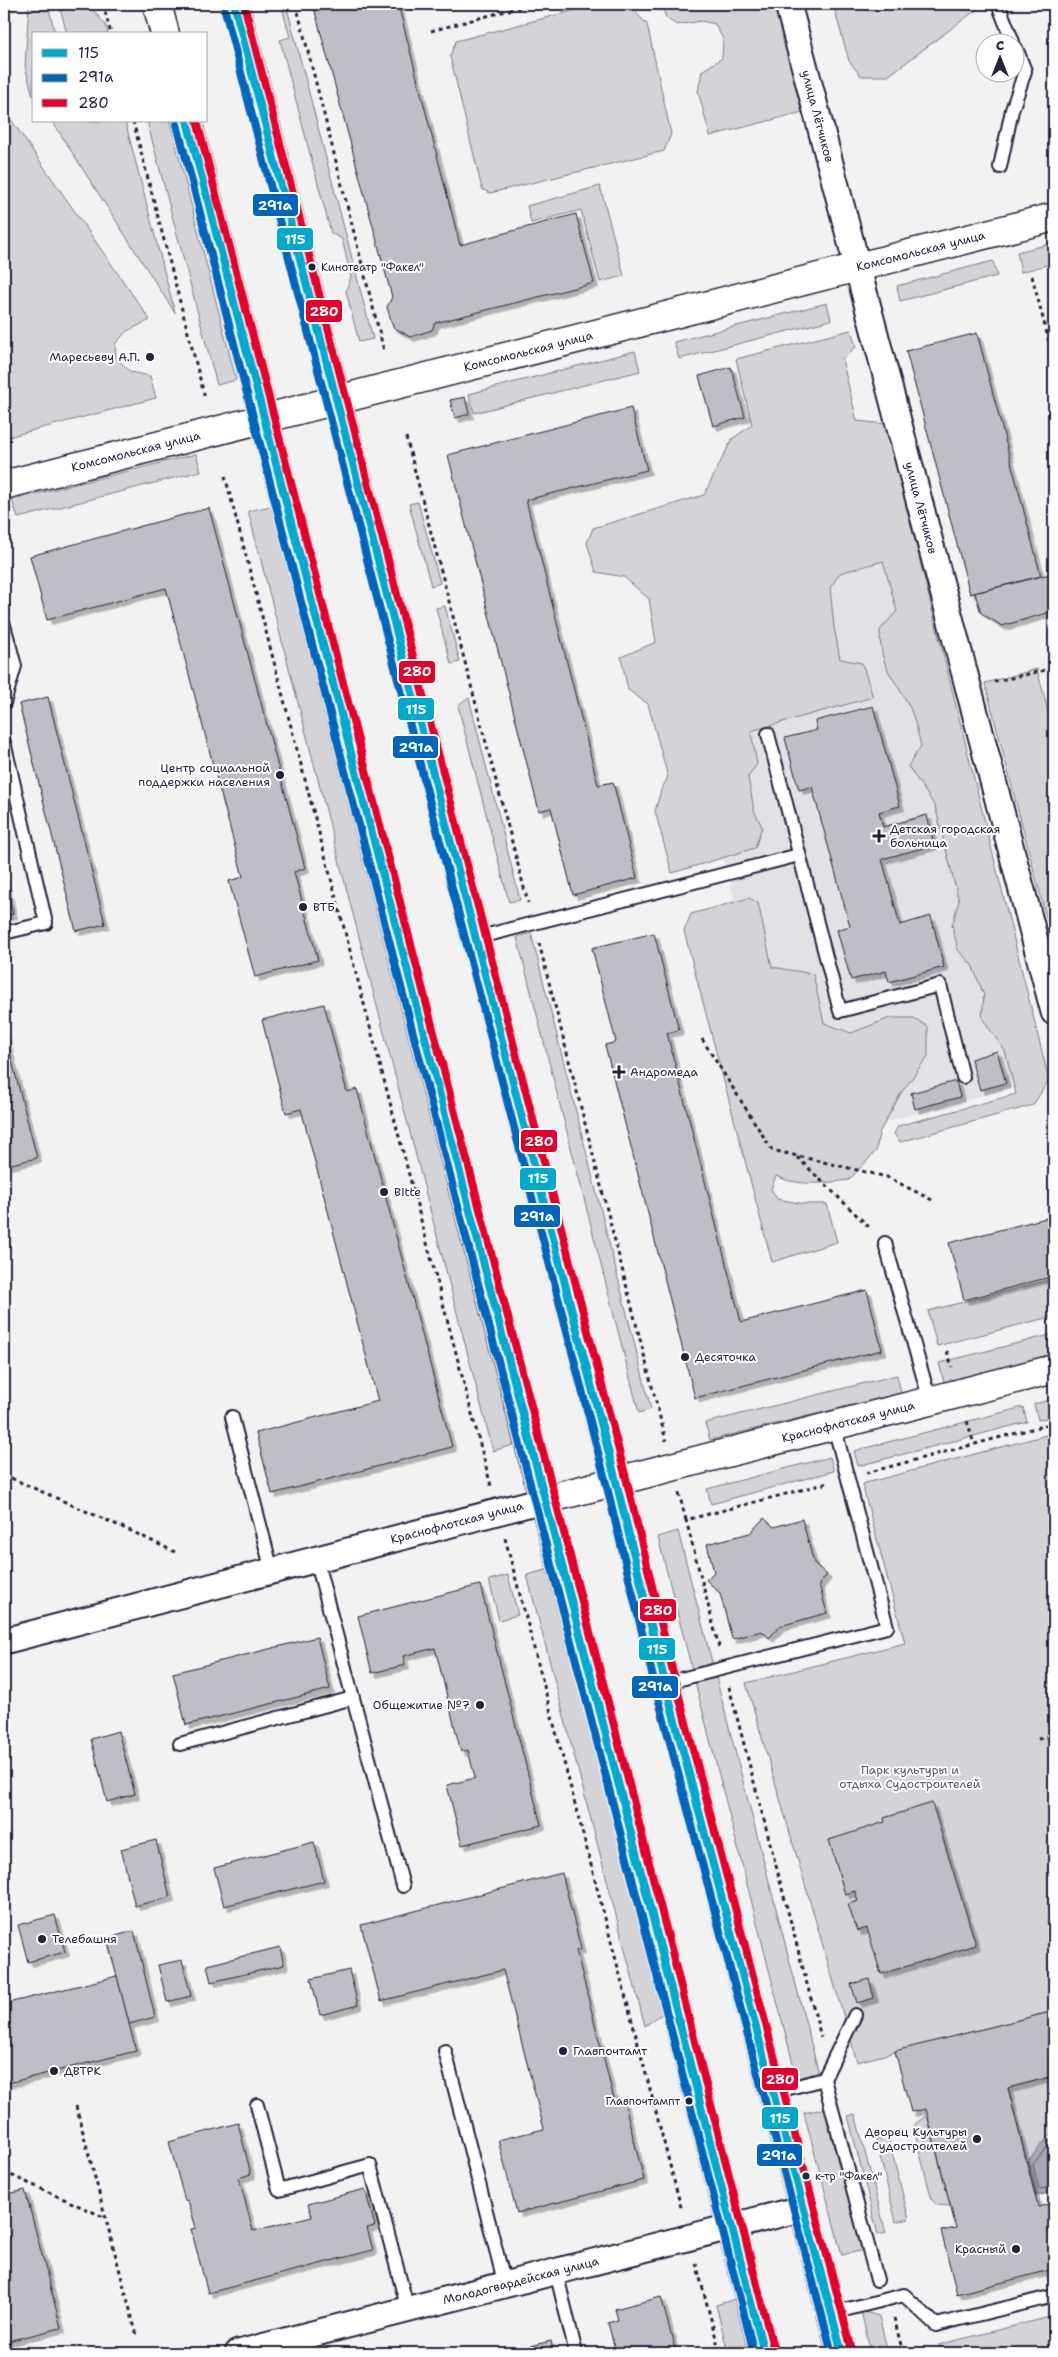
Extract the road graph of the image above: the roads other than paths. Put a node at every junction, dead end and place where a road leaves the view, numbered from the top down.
1 (157, 4) edge
2 (234, 4) edge
3 (788, 4) edge
4 (998, 4) edge
5 (164, 32) edge
6 (1009, 32) edge
7 (1021, 82) edge
8 (187, 122) edge
9 (1000, 167) dead end
10 (1054, 217) edge
11 (857, 267) junction
12 (336, 399) junction
13 (264, 418) junction
14 (4, 485) edge
15 (4, 625) edge
16 (9, 668) edge
17 (4, 703) edge
18 (768, 734) dead end
19 (4, 742) edge
20 (800, 855) junction
21 (4, 932) edge
22 (476, 938) junction
23 (1054, 1012) edge
24 (963, 1077) dead end
25 (886, 1243) road end
26 (1054, 1369) edge
27 (930, 1400) junction
28 (232, 1417) dead end
29 (834, 1426) junction
30 (616, 1481) junction
31 (543, 1500) junction
32 (316, 1559) junction
33 (272, 1571) junction
34 (4, 1641) edge
35 (665, 1683) junction
36 (353, 1698) junction
37 (180, 1744) dead end
38 (403, 1886) dead end
39 (855, 2015) dead end
40 (445, 2051) dead end
41 (824, 2078) junction
42 (774, 2092) junction
43 (257, 2105) dead end
44 (804, 2208) junction
45 (731, 2227) junction
46 (556, 2272) junction
47 (877, 2280) dead end
48 (505, 2285) junction
49 (1054, 2296) edge
50 (408, 2310) junction
51 (832, 2313) junction
52 (254, 2351) edge
53 (576, 2353) edge
54 (764, 2353) edge
55 (842, 2353) edge

1 - 5 main road
2 - 12 main road
3 - 11 street, улица Лётчиков
4 - 6 lane
7 - 9 lane
8 - 13 main road
10 - 11 main road, Комсомольская улица
11 - 12 main road, Комсомольская улица
11 - 23 street, улица Лётчиков
12 - 13 main road, Комсомольская улица
12 - 22 main road
13 - 14 main road, Комсомольская улица
13 - 31 main road
15 - 16 lane
16 - 17 lane
18 - 20 lane
19 - 21 lane
20 - 22 lane
20 - 24 lane
22 - 30 main road
25 - 27 lane
26 - 27 main road, Краснофлотская улица
27 - 29 main road, Краснофлотская улица
28 - 33 lane
29 - 30 main road, Краснофлотская улица
29 - 35 lane
30 - 31 main road, Краснофлотская улица
30 - 35 main road
31 - 32 street, Краснофлотская улица
31 - 45 main road
32 - 33 street, Краснофлотская улица
32 - 36 lane
33 - 34 street, Краснофлотская улица
35 - 42 main road
36 - 37 lane
36 - 38 lane
39 - 41 lane
40 - 48 lane
41 - 42 lane
41 - 47 lane
42 - 44 main road
43 - 50 lane
44 - 45 street, Молодогвардейская улица
44 - 51 main road
45 - 46 street, Молодогвардейская улица
45 - 54 main road
46 - 48 street, Молодогвардейская улица
46 - 53 lane
48 - 50 street, Молодогвардейская улица
49 - 51 lane
50 - 52 street, Молодогвардейская улица
51 - 55 main road

